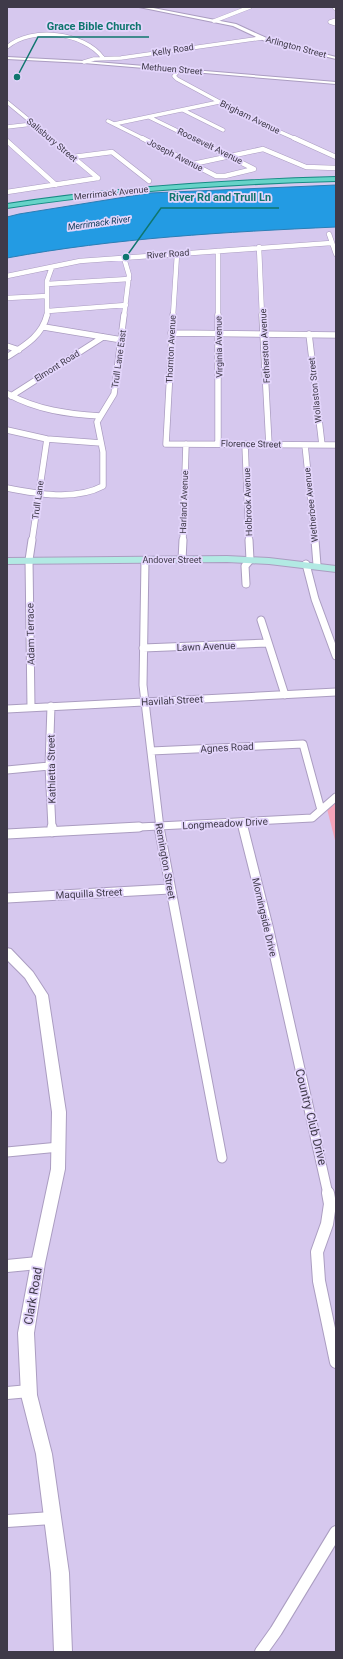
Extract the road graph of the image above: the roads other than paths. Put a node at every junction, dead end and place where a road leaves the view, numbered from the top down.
1 (141, 7) edge
2 (250, 7) edge
3 (336, 20) edge
4 (214, 21) junction
5 (336, 24) edge
6 (262, 38) junction
7 (8, 43) edge
8 (7, 47) edge
9 (7, 58) edge
10 (103, 58) junction
11 (336, 58) edge
12 (84, 62) junction
13 (179, 70) junction
14 (336, 83) edge
15 (7, 102) edge
16 (219, 102) junction
17 (183, 110) junction
18 (149, 117) junction
19 (108, 121) dead end
20 (33, 124) junction
21 (114, 124) junction
22 (7, 127) edge
23 (223, 130) dead end
24 (7, 141) edge
25 (229, 156) junction
26 (73, 157) junction
27 (336, 157) edge
28 (193, 164) junction
29 (336, 168) edge
30 (237, 173) joint
31 (336, 179) edge
32 (149, 180) dead end
33 (56, 185) junction
34 (7, 186) edge
35 (13, 191) junction
36 (7, 192) edge
37 (7, 206) edge
38 (329, 234) dead end
39 (331, 243) junction
40 (259, 247) junction
41 (218, 250) junction
42 (177, 254) junction
43 (336, 254) edge
44 (124, 258) junction
45 (52, 267) junction
46 (7, 276) edge
47 (128, 279) junction
48 (47, 284) junction
49 (47, 296) junction
50 (7, 298) edge
51 (126, 305) junction
52 (48, 312) junction
53 (44, 327) junction
54 (171, 333) junction
55 (218, 334) junction
56 (264, 334) junction
57 (309, 334) junction
58 (336, 335) edge
59 (103, 337) junction
60 (122, 340) junction
61 (7, 346) edge
62 (19, 350) junction
63 (7, 357) edge
64 (9, 395) edge
65 (100, 416) junction
66 (7, 430) edge
67 (47, 439) junction
68 (101, 443) junction
69 (166, 444) joint
70 (186, 444) junction
71 (218, 444) junction
72 (245, 444) junction
73 (269, 445) junction
74 (305, 445) junction
75 (322, 445) junction
76 (336, 445) edge
77 (7, 488) edge
78 (39, 493) junction
79 (29, 560) junction
80 (145, 560) junction
81 (182, 560) junction
82 (250, 560) junction
83 (7, 561) edge
84 (306, 564) junction
85 (317, 565) junction
86 (336, 569) edge
87 (246, 584) dead end
88 (260, 620) dead end
89 (268, 643) junction
90 (143, 648) junction
91 (336, 656) edge
92 (336, 692) edge
93 (285, 695) junction
94 (145, 702) junction
95 (51, 706) junction
96 (30, 707) junction
97 (7, 708) edge
98 (150, 751) junction
99 (50, 766) junction
100 (7, 770) edge
101 (336, 797) edge
102 (321, 810) junction
103 (242, 822) junction
104 (159, 826) junction
105 (52, 832) junction
106 (7, 834) edge
107 (170, 889) junction
108 (7, 898) edge
109 (7, 952) edge
110 (286, 1013) joint
111 (59, 1147) junction
112 (7, 1152) edge
113 (222, 1158) dead end
114 (38, 1263) junction
115 (7, 1266) edge
116 (336, 1362) edge
117 (29, 1391) junction
118 (7, 1393) edge
119 (52, 1518) junction
120 (7, 1521) edge
121 (336, 1532) edge
122 (63, 1652) edge
123 (261, 1652) edge

1 - 4 street, Arlington Street
2 - 4 street
3 - 5 street
4 - 6 street, Arlington Street
6 - 10 street, Kelly Road
6 - 11 street, Arlington Street
7 - 8 street
7 - 10 street
9 - 12 street, Methuen Street
10 - 12 street, Kelly Road
12 - 13 street, Methuen Street
13 - 14 street, Methuen Street
13 - 16 street, Brigham Avenue
15 - 20 street, Salisbury Street
16 - 17 street
16 - 27 street, Brigham Avenue
17 - 18 street
17 - 23 street
18 - 21 street
18 - 25 street, Roosevelt Avenue
19 - 21 street, Joseph Avenue
20 - 22 street
20 - 26 street, Salisbury Street
21 - 28 street, Joseph Avenue
24 - 33 street
25 - 28 street
25 - 29 street
25 - 30 street, Roosevelt Avenue
26 - 32 street
26 - 33 street, Salisbury Street
28 - 30 street, Joseph Avenue
31 - 37 main road, Merrimack Avenue
33 - 35 street
34 - 35 street
35 - 36 street
38 - 39 street
39 - 40 street, River Road
39 - 43 street
40 - 41 street, River Road
40 - 56 street, Fetherston Avenue
41 - 42 street, River Road
41 - 55 street, Virginia Avenue
42 - 44 street, River Road
42 - 54 street, Thornton Avenue
44 - 45 street, River Road
44 - 47 street, Trull Lane East
45 - 46 street, River Road
45 - 48 street
47 - 48 street
47 - 51 street, Trull Lane East
48 - 49 street
49 - 50 street
49 - 52 street
51 - 52 street
51 - 60 street, Trull Lane East
52 - 53 street
53 - 59 street
53 - 62 street
54 - 55 street
54 - 69 street, Thornton Avenue
55 - 56 street
55 - 71 street, Virginia Avenue
56 - 57 street
56 - 73 street, Fetherston Avenue
57 - 58 street
57 - 75 street, Wollaston Street
59 - 60 street
59 - 64 street, Elmont Road
60 - 65 street, Trull Lane East
61 - 62 street
62 - 63 street
64 - 65 street
65 - 68 street, Trull Lane East
66 - 67 street
67 - 68 street
67 - 78 street, Trull Lane
68 - 78 street, Trull Lane East
69 - 70 street, Florence Street
70 - 71 street, Florence Street
70 - 81 street, Harland Avenue
71 - 72 street, Florence Street
72 - 73 street, Florence Street
72 - 82 street, Holbrook Avenue
73 - 74 street, Florence Street
74 - 75 street, Florence Street
74 - 85 street, Wetherbee Avenue
75 - 76 street, Florence Street
77 - 78 street
78 - 79 street, Trull Lane
79 - 80 main road, Andover Street
79 - 83 main road, Andover Street
79 - 96 street, Adam Terrace
80 - 81 main road, Andover Street
80 - 90 street, Remington Street
81 - 82 main road, Andover Street
82 - 84 main road, Andover Street
82 - 87 street, Holbrook Avenue
84 - 85 main road, Andover Street
84 - 91 street
85 - 86 main road, Andover Street
88 - 89 street
89 - 90 street, Lawn Avenue
89 - 93 street
90 - 94 street, Remington Street
92 - 93 street, Havilah Street
93 - 94 street, Havilah Street
94 - 95 street, Havilah Street
94 - 98 street, Remington Street
95 - 96 street, Havilah Street
95 - 99 street, Kathletta Street
96 - 97 street, Havilah Street
98 - 102 street, Agnes Road
98 - 104 street, Remington Street
99 - 100 street
99 - 105 street, Kathletta Street
101 - 102 street, Longmeadow Drive
102 - 103 street, Longmeadow Drive
103 - 104 street, Longmeadow Drive
103 - 110 street, Morningside Drive
104 - 105 street, Longmeadow Drive
104 - 107 street, Remington Street
105 - 106 street, Longmeadow Drive
107 - 108 street, Maquilla Street
107 - 113 street, Remington Street
109 - 111 street, Clark Road
110 - 116 street, Country Club Drive
111 - 112 street
111 - 114 street, Clark Road
114 - 115 street
114 - 117 street, Clark Road
117 - 118 street
117 - 119 street, Clark Road
119 - 120 street
119 - 122 street, Clark Road
121 - 123 street

